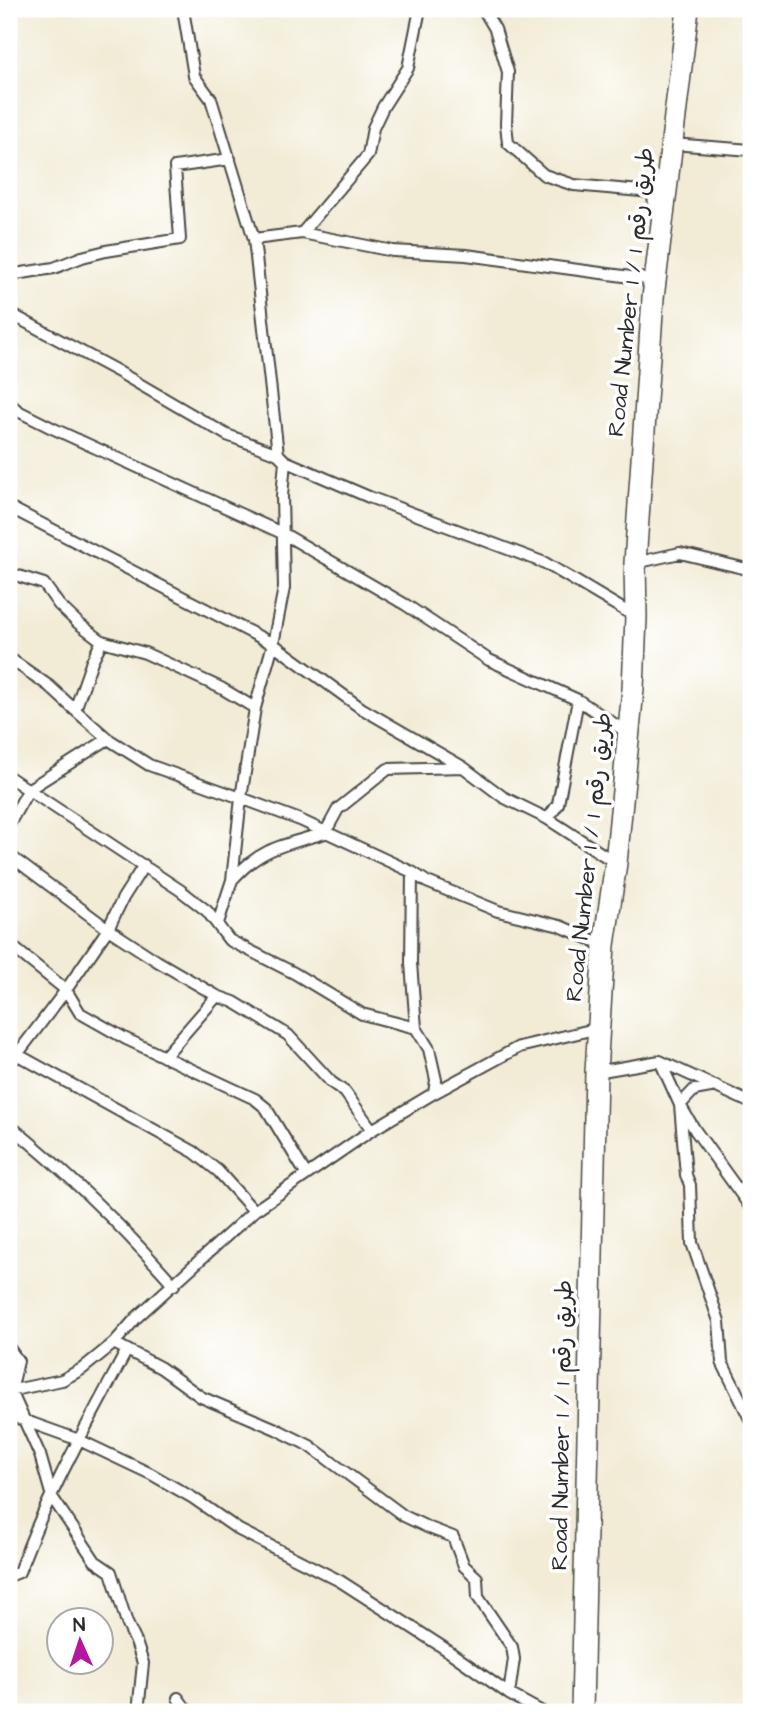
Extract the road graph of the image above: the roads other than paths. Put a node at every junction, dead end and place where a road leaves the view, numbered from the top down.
1 (183, 9) edge
2 (420, 9) edge
3 (482, 9) edge
4 (688, 9) edge
5 (672, 144) junction
6 (751, 150) edge
7 (230, 159) junction
8 (302, 233) junction
9 (661, 236) junction
10 (254, 239) junction
11 (9, 275) edge
12 (653, 298) junction
13 (9, 313) edge
14 (9, 403) edge
15 (281, 458) junction
16 (9, 507) edge
17 (284, 534) junction
18 (635, 563) junction
19 (751, 570) edge
20 (9, 573) edge
21 (636, 617) junction
22 (102, 641) junction
23 (273, 643) junction
24 (9, 658) edge
25 (578, 700) junction
26 (255, 708) junction
27 (75, 710) junction
28 (628, 733) junction
29 (108, 740) junction
30 (463, 767) junction
31 (9, 777) edge
32 (29, 789) junction
33 (240, 798) junction
34 (548, 819) junction
35 (9, 824) edge
36 (325, 833) junction
37 (9, 855) edge
38 (616, 863) junction
39 (144, 865) junction
40 (412, 872) junction
41 (232, 880) junction
42 (218, 923) junction
43 (108, 929) junction
44 (9, 944) edge
45 (604, 944) junction
46 (66, 990) junction
47 (217, 996) junction
48 (416, 1028) junction
49 (599, 1028) junction
50 (11, 1057) edge
51 (164, 1057) junction
52 (660, 1060) junction
53 (596, 1072) junction
54 (716, 1087) junction
55 (434, 1093) junction
56 (751, 1103) edge
57 (680, 1105) junction
58 (9, 1125) edge
59 (372, 1130) junction
60 (306, 1174) junction
61 (751, 1208) edge
62 (254, 1211) junction
63 (174, 1284) junction
64 (114, 1343) junction
65 (9, 1348) edge
66 (127, 1350) junction
67 (10, 1391) edge
68 (9, 1415) edge
69 (751, 1420) edge
70 (26, 1422) junction
71 (79, 1440) junction
72 (52, 1497) junction
73 (9, 1576) edge
74 (509, 1694) junction
75 (178, 1698) dead end
76 (138, 1712) edge
77 (188, 1712) edge
78 (542, 1712) edge
79 (582, 1712) edge

1 - 7 street
2 - 8 street
3 - 9 street
4 - 5 highway, Road Number 1 / طريق رقم 1
5 - 6 street
5 - 9 highway, Road Number 1 / طريق رقم 1
7 - 10 street
7 - 11 street
8 - 10 street
8 - 12 street
9 - 12 highway, Road Number 1 / طريق رقم 1
10 - 15 street
12 - 18 highway, Road Number 1 / طريق رقم 1
13 - 15 street
14 - 17 street
15 - 17 street
15 - 21 street
16 - 23 street
17 - 23 street
17 - 25 street
18 - 19 street
18 - 21 highway, Road Number 1 / طريق رقم 1
20 - 22 street
21 - 28 highway, Road Number 1 / طريق رقم 1
22 - 26 street
22 - 27 street
23 - 26 street
23 - 30 street
24 - 27 street
25 - 28 street
25 - 34 street
26 - 33 street
27 - 29 street
28 - 38 highway, Road Number 1 / طريق رقم 1
29 - 32 street
29 - 33 street
30 - 34 street
30 - 36 street
31 - 32 street
32 - 35 street
32 - 39 street
33 - 36 street
33 - 41 street
34 - 38 street
36 - 40 street
36 - 41 street
37 - 43 street
38 - 45 highway, Road Number 1 / طريق رقم 1
39 - 42 street
39 - 43 street
40 - 45 street
40 - 48 street
41 - 42 street
42 - 48 street
43 - 46 street
43 - 47 street
44 - 46 street
45 - 49 highway, Road Number 1 / طريق رقم 1
46 - 50 street
46 - 51 street
47 - 51 street
47 - 59 street
48 - 55 street
49 - 53 highway, Road Number 1 / طريق رقم 1
49 - 55 street
50 - 62 street
51 - 60 street
52 - 53 street
52 - 54 street
52 - 57 street
53 - 79 highway, Road Number 1 / طريق رقم 1
54 - 56 street
54 - 57 street
55 - 59 street
57 - 61 street
57 - 69 street
58 - 63 street
59 - 60 street
60 - 62 street
62 - 63 street
63 - 64 street
64 - 66 street
64 - 67 street
65 - 67 street
66 - 71 street
66 - 74 street
67 - 70 street
68 - 70 street
70 - 71 street
70 - 72 street
71 - 72 street
71 - 74 street
72 - 73 street
72 - 76 street
74 - 78 street
75 - 77 street

